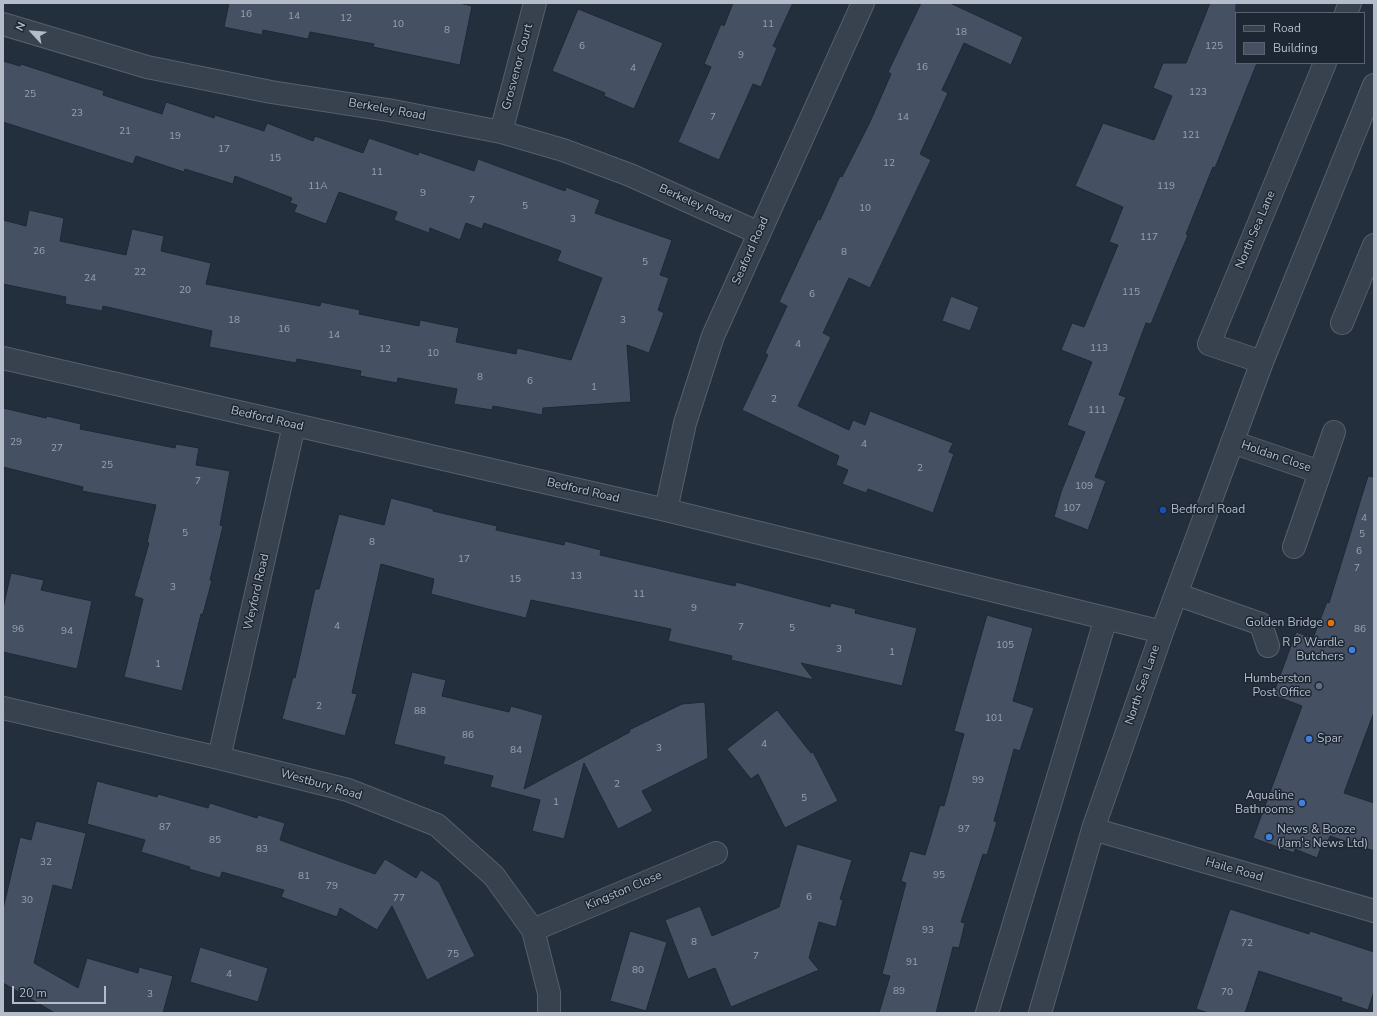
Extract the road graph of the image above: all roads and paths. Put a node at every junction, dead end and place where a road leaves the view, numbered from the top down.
1 (536, 3) edge
2 (863, 3) edge
3 (3, 24) edge
4 (1325, 64) edge
5 (1374, 85) edge
6 (501, 132) junction
7 (759, 233) junction
8 (1374, 245) edge
9 (1342, 323) dead end
10 (3, 358) edge
11 (1262, 362) junction
12 (294, 425) junction
13 (1334, 432) dead end
14 (1232, 442) junction
15 (1320, 472) junction
16 (666, 510) junction
17 (1294, 547) dead end
18 (1176, 594) junction
19 (1106, 618) junction
20 (1162, 632) junction
21 (1268, 646) dead end
22 (3, 708) edge
23 (219, 758) junction
24 (1093, 829) junction
25 (716, 853) dead end
26 (1374, 911) edge
27 (533, 930) junction
28 (549, 1013) edge
29 (988, 1013) edge
30 (1040, 1013) edge

1 - 6 street, Grosvenor Court
2 - 7 street, Seaford Road
3 - 6 street, Berkeley Road
4 - 11 street, North Sea Lane
5 - 11 street, North Sea Lane
6 - 7 street, Berkeley Road
7 - 16 street, Seaford Road
8 - 9 street
10 - 12 street, Bedford Road
11 - 14 street, North Sea Lane
12 - 16 street, Bedford Road
12 - 23 street, Weyford Road
13 - 15 street, Holdan Close
14 - 15 street, Holdan Close
14 - 18 street, North Sea Lane
15 - 17 street, Holdan Close
16 - 19 street, Bedford Road
18 - 20 street, North Sea Lane
18 - 21 street
19 - 20 street, Bedford Road
19 - 29 street
20 - 24 street, North Sea Lane
22 - 23 street, Westbury Road
23 - 27 street, Westbury Road
24 - 26 street, Haile Road
24 - 30 street, North Sea Lane
25 - 27 street, Kingston Close
27 - 28 street, Westbury Road

